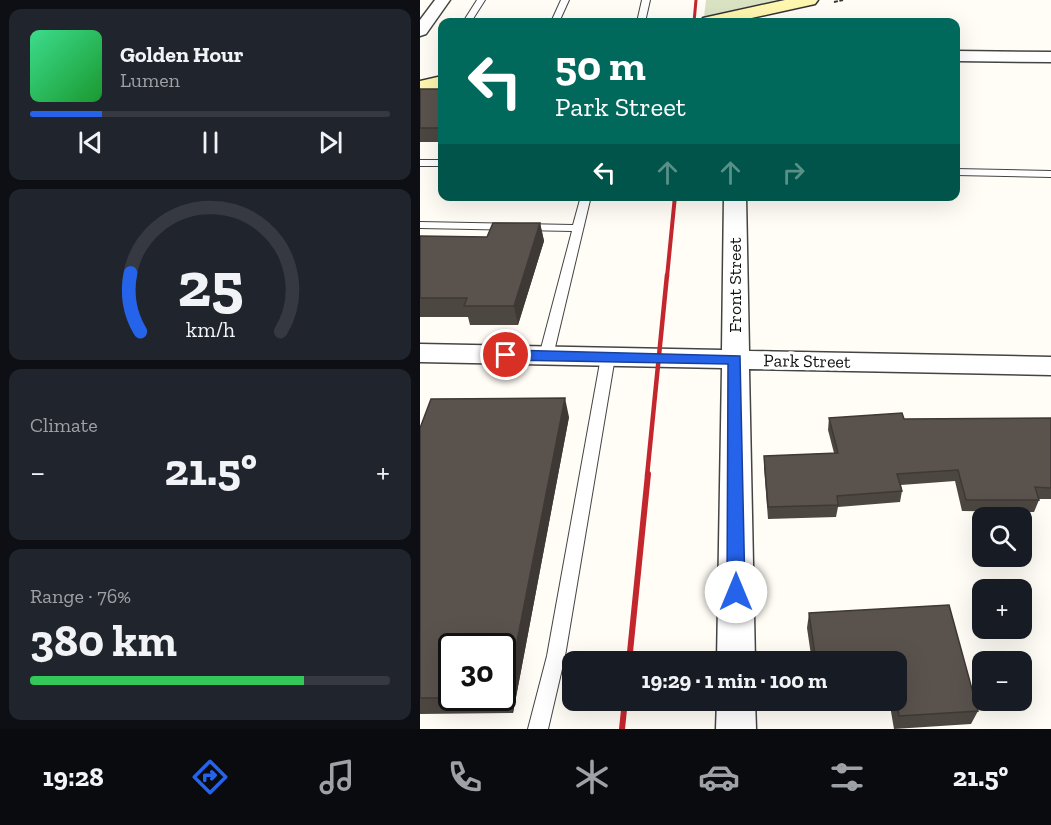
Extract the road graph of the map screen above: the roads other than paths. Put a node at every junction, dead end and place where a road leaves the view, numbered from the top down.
1 (443, 0) edge
2 (481, 0) edge
3 (565, 0) edge
4 (646, 0) edge
5 (809, 0) edge
6 (470, 18) edge
7 (557, 18) edge
8 (642, 18) edge
9 (742, 18) edge
10 (425, 34) edge
11 (960, 56) edge
12 (1051, 57) edge
13 (438, 83) edge
14 (420, 87) edge
15 (420, 163) edge
16 (438, 163) edge
17 (960, 172) edge
18 (1051, 174) edge
19 (585, 201) edge
20 (735, 201) edge
21 (420, 225) edge
22 (577, 228) junction
23 (546, 356) junction
24 (422, 357) edge
25 (608, 357) junction
26 (735, 360) junction
27 (1051, 366) edge
28 (736, 651) edge
29 (736, 711) edge
30 (538, 729) edge
31 (736, 729) edge

1 - 10 street
2 - 6 lane
3 - 7 lane
4 - 8 lane
5 - 9 main road
11 - 12 street
13 - 14 main road
15 - 16 lane
17 - 18 lane
19 - 22 lane
20 - 26 street, Front Street
21 - 22 lane
22 - 23 lane
23 - 24 street, Park Street
23 - 25 street, Park Street
25 - 26 street, Park Street
25 - 30 lane
26 - 27 street, Park Street
26 - 28 street, Front Street
29 - 31 street

